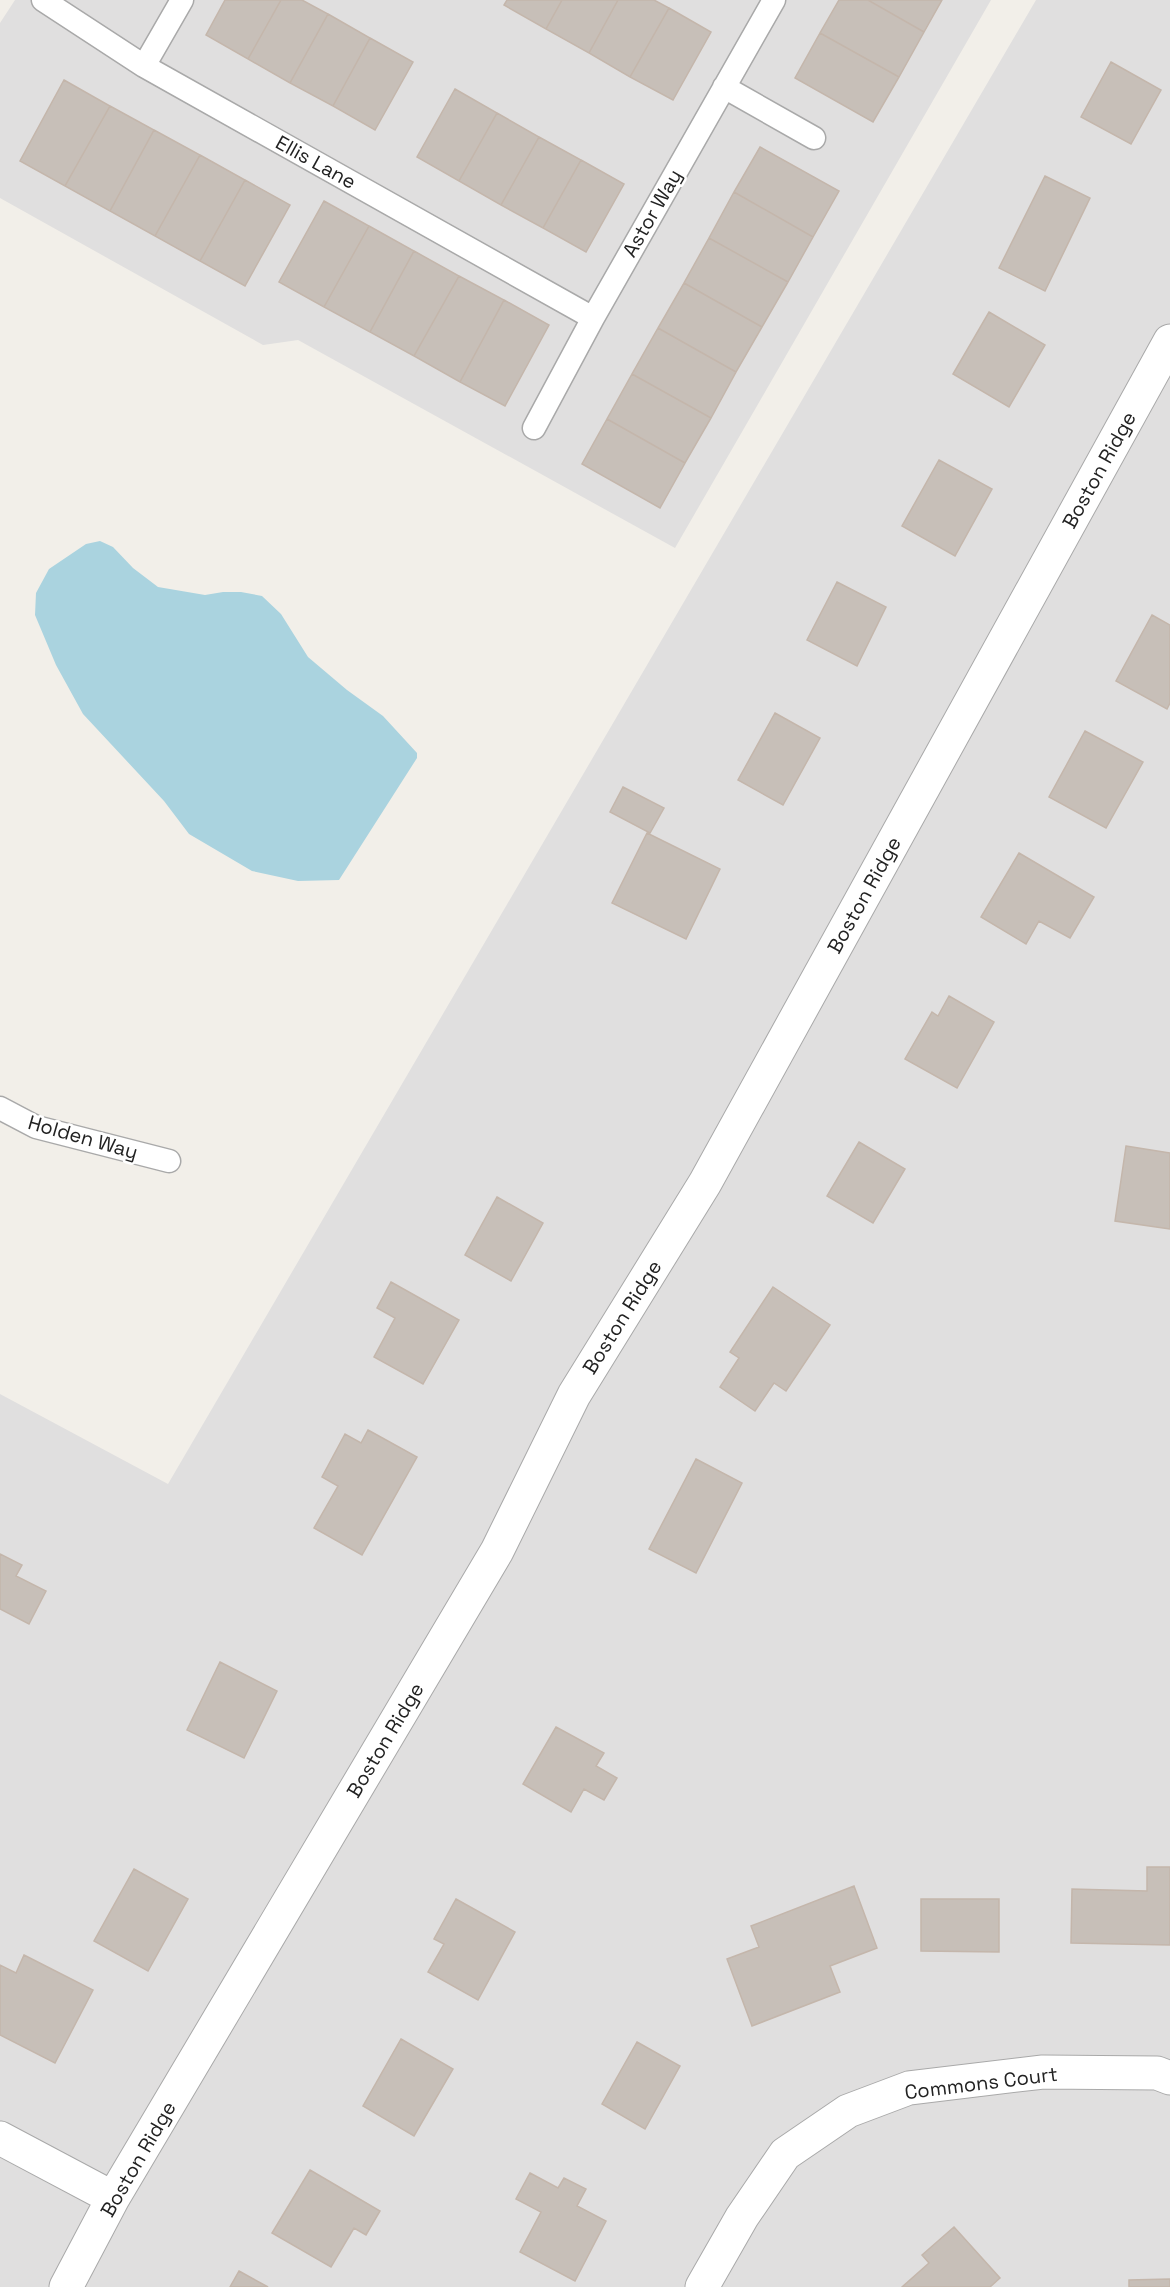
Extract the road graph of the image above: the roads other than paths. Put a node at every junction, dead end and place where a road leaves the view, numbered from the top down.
1 (43, 0) edge
2 (182, 0) edge
3 (765, 3) edge
4 (144, 66) junction
5 (724, 87) junction
6 (814, 138) dead end
7 (593, 318) junction
8 (1170, 341) edge
9 (534, 428) dead end
10 (0, 1108) edge
11 (169, 1161) dead end
12 (1170, 2078) edge
13 (0, 2138) edge
14 (113, 2198) junction
15 (66, 2287) edge
16 (702, 2287) edge

1 - 4 lane, Ellis Lane
2 - 4 lane
3 - 5 lane, Astor Way
4 - 7 lane, Ellis Lane
5 - 6 lane
5 - 7 lane, Astor Way
7 - 9 lane, Astor Way
8 - 14 street, Boston Ridge
10 - 11 lane, Holden Way
12 - 16 street, Commons Court
13 - 14 street
14 - 15 street, Boston Ridge

